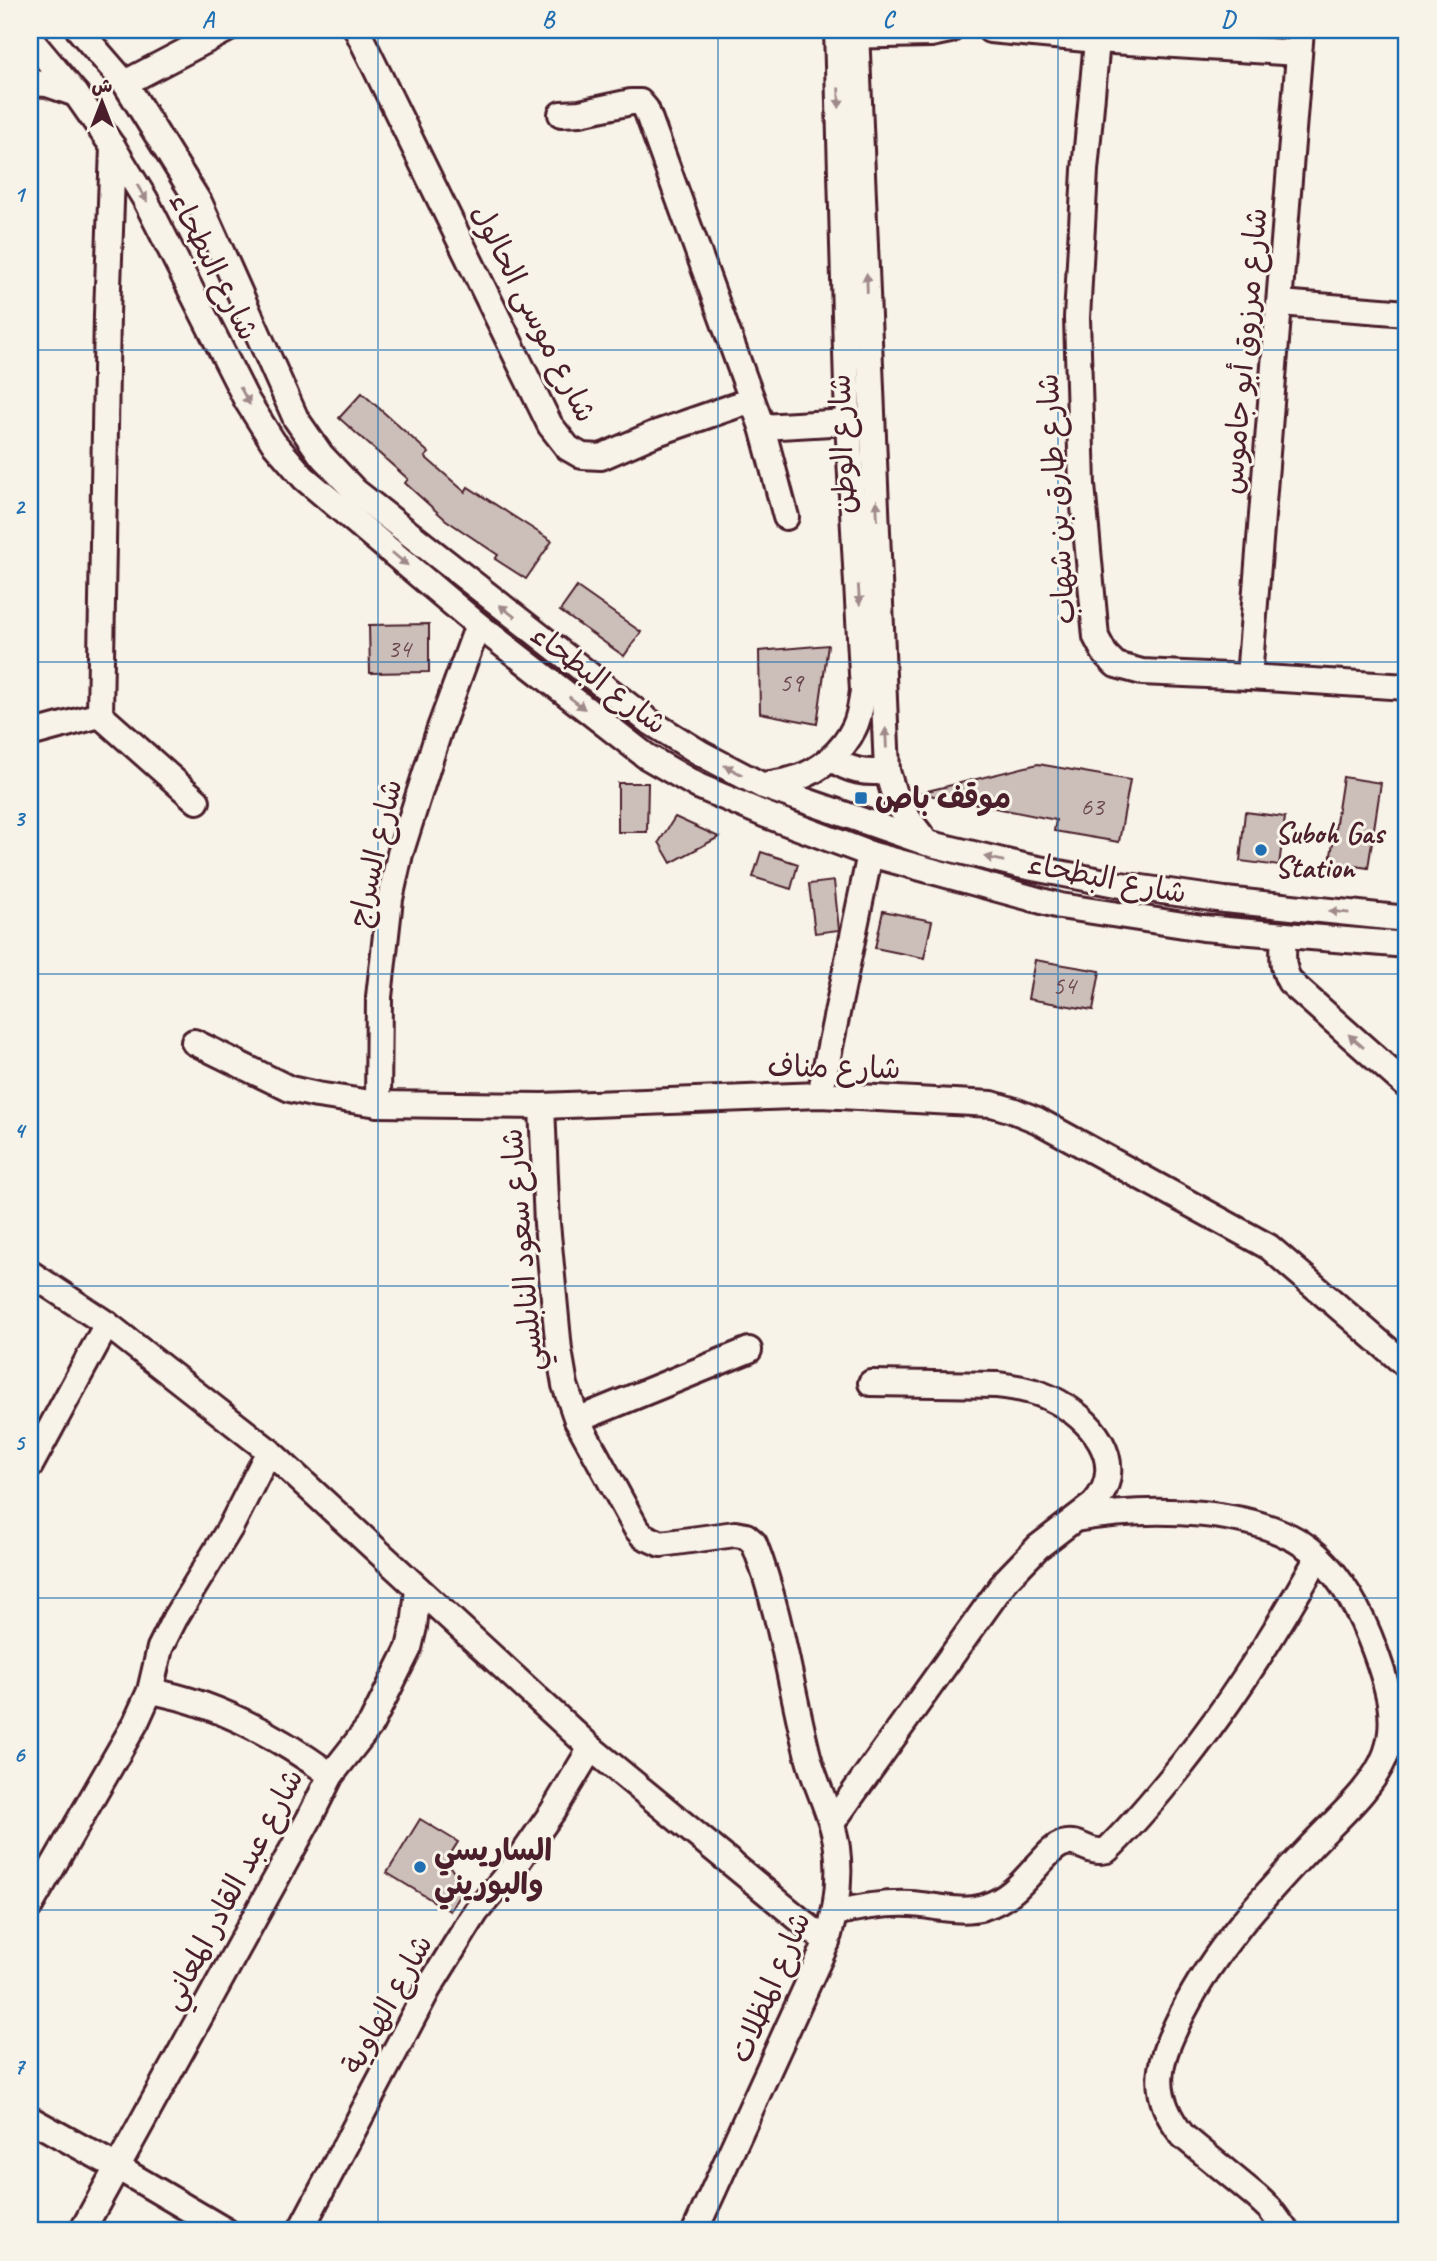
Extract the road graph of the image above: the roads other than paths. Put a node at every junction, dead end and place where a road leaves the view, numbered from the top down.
1 (226, 30) edge
2 (358, 30) edge
3 (950, 30) edge
4 (990, 30) edge
5 (847, 33) edge
6 (1097, 35) edge
7 (90, 36) edge
8 (30, 39) edge
9 (1300, 41) edge
10 (30, 83) edge
11 (125, 83) junction
12 (76, 94) junction
13 (561, 114) dead end
14 (113, 147) junction
15 (1280, 303) junction
16 (1407, 313) edge
17 (752, 400) junction
18 (848, 422) junction
19 (762, 427) junction
20 (786, 517) dead end
21 (478, 625) junction
22 (1249, 677) junction
23 (1407, 687) edge
24 (100, 715) junction
25 (30, 734) edge
26 (831, 758) junction
27 (887, 771) junction
28 (763, 786) junction
29 (197, 801) dead end
30 (927, 843) junction
31 (870, 854) junction
32 (1407, 919) edge
33 (1284, 935) junction
34 (1407, 945) edge
35 (194, 1042) dead end
36 (1407, 1086) edge
37 (821, 1095) junction
38 (378, 1104) junction
39 (542, 1106) junction
40 (30, 1273) edge
41 (107, 1324) junction
42 (749, 1350) dead end
43 (1407, 1366) edge
44 (871, 1383) dead end
45 (577, 1420) junction
46 (269, 1451) junction
47 (30, 1466) edge
48 (1075, 1519) junction
49 (1318, 1557) junction
50 (418, 1589) junction
51 (150, 1691) junction
52 (591, 1748) junction
53 (808, 1757) joint
54 (331, 1775) junction
55 (832, 1823) junction
56 (30, 1906) edge
57 (836, 1913) junction
58 (827, 1942) junction
59 (30, 2119) edge
60 (117, 2167) junction
61 (217, 2230) edge
62 (82, 2231) edge
63 (300, 2231) edge
64 (695, 2231) edge
65 (1286, 2231) edge

1 - 11 street
2 - 17 street, شارع موسى الحالول
3 - 5 street
4 - 6 street
5 -> 18 street, شارع الوطن
27 -> 5 street, شارع الوطن
6 - 9 street
6 - 22 street, شارع طارق بن شهاب
7 - 11 street, شارع البطحاء
8 - 12 street, شارع البطحاء
9 - 15 street, شارع مرزوق أبو جاموس
10 - 12 street
28 -> 11 street, شارع البطحاء
12 - 14 street, شارع البطحاء
13 - 17 street
14 -> 21 street, شارع البطحاء
14 - 24 street
15 - 16 street
15 - 22 street, شارع مرزوق أبو جاموس
17 - 19 street
18 - 19 street
18 -> 26 street, شارع الوطن
19 - 20 street
21 -> 31 street, شارع البطحاء
21 - 38 street, شارع السراج
22 - 23 street, شارع طارق بن شهاب
24 - 25 street
24 - 29 street
26 - 27 street
26 - 28 street, شارع الوطن
27 - 30 street, شارع الوطن
28 - 30 street, شارع البطحاء
32 -> 30 street, شارع البطحاء
31 - 33 street, شارع البطحاء
31 - 37 street
33 - 34 street, شارع البطحاء
36 -> 33 street
35 - 38 street, شارع مناف
37 - 39 street, شارع مناف
37 - 43 street, شارع مناف
38 - 39 street, شارع مناف
39 - 45 street, شارع سعود النابلسي
40 - 41 street
41 - 46 street
41 - 47 street
42 - 45 street
44 - 48 street
45 - 53 street, شارع سعود النابلسي
46 - 50 street
46 - 51 street
48 - 49 street
48 - 55 street
49 - 57 street
49 - 65 street
50 - 52 street
50 - 54 street
51 - 54 street, شارع عبد القادر المعاني
51 - 56 street
52 - 58 street
52 - 63 street, شارع الهاوية
53 - 55 street, شارع المظلات
54 - 60 street, شارع عبد القادر المعاني
55 - 57 street, شارع المظلات
57 - 58 street, شارع المظلات
58 - 64 street, شارع المظلات
59 - 60 street
60 - 61 street
60 - 62 street, شارع عبد القادر المعاني

